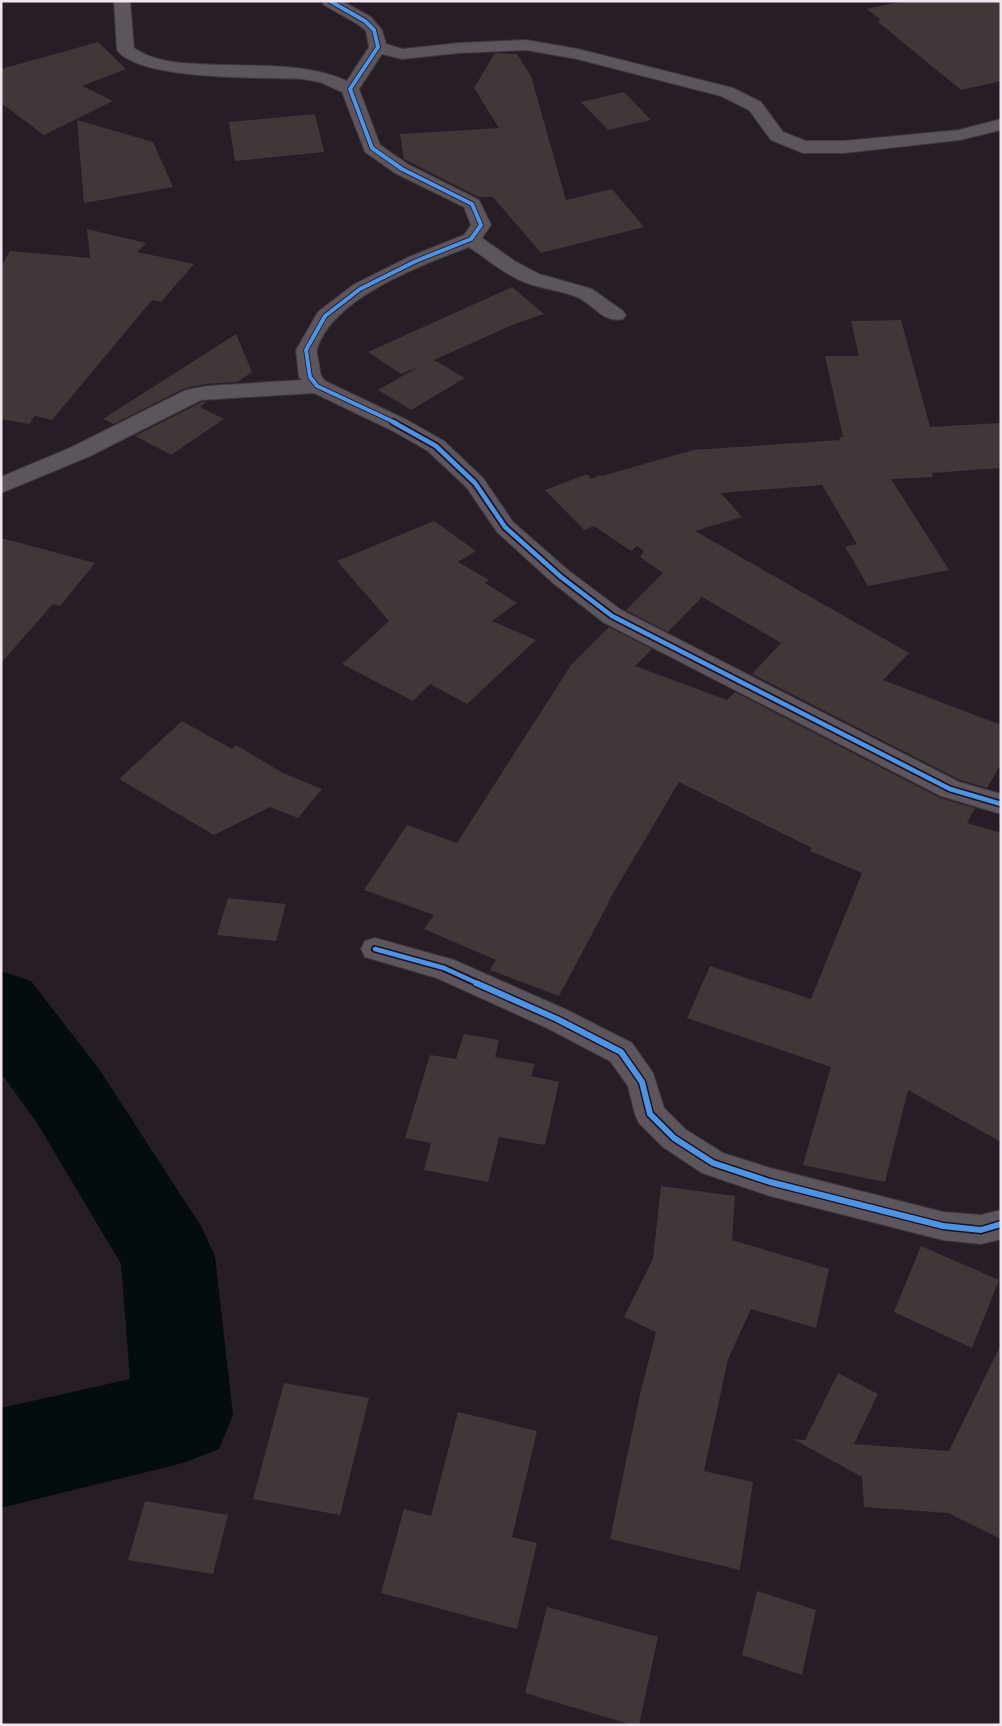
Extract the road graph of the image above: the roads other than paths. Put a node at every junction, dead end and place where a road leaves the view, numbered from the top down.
1 (121, 1) edge
2 (330, 1) edge
3 (378, 47) junction
4 (350, 89) junction
5 (1001, 124) edge
6 (471, 239) junction
7 (616, 315) dead end
8 (317, 386) junction
9 (1, 486) edge
10 (1001, 804) edge
11 (375, 949) dead end
12 (1001, 1224) edge

1 - 4 street
2 - 3 street
3 - 4 street
3 - 5 street
4 - 6 street
6 - 7 street
6 - 8 street
8 - 9 street
8 - 10 street
11 - 12 street

